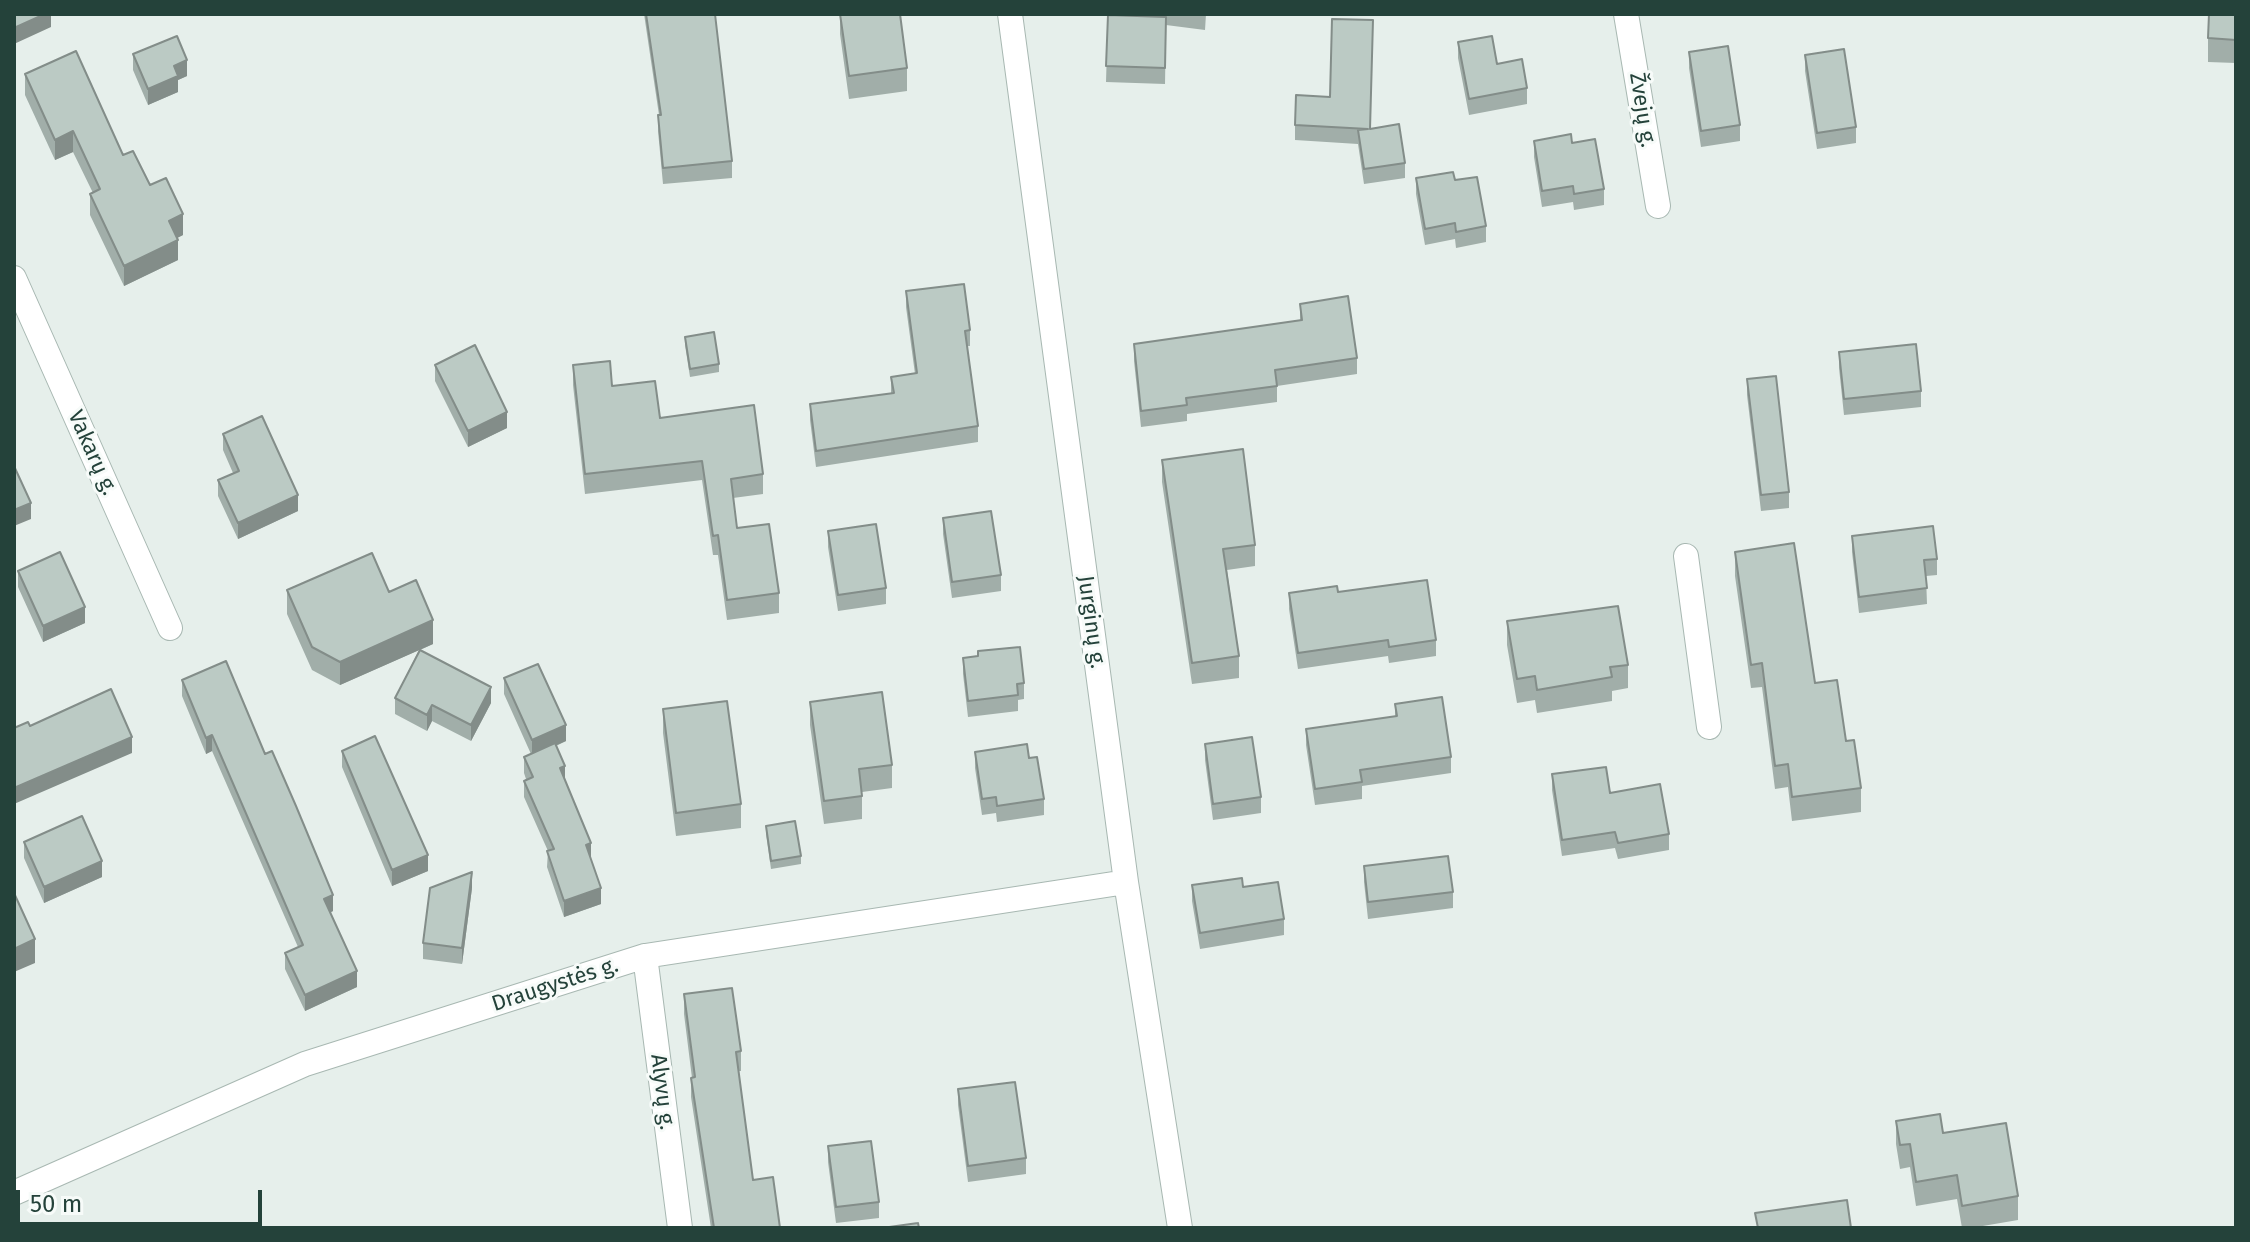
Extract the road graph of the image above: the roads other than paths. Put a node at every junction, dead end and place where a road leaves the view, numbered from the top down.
1 (1010, 14) edge
2 (1626, 14) edge
3 (1658, 206) dead end
4 (14, 278) edge
5 (1686, 556) dead end
6 (170, 628) dead end
7 (1709, 727) dead end
8 (1126, 882) junction
9 (645, 956) junction
10 (14, 1193) edge
11 (680, 1228) edge
12 (1180, 1228) edge

1 - 8 street, Jurginų g.
2 - 3 street, Žvejų g.
4 - 6 street, Vakarų g.
5 - 7 street
8 - 9 street, Draugystės g.
8 - 12 street, Jurginų g.
9 - 10 street, Draugystės g.
9 - 11 street, Alyvų g.

